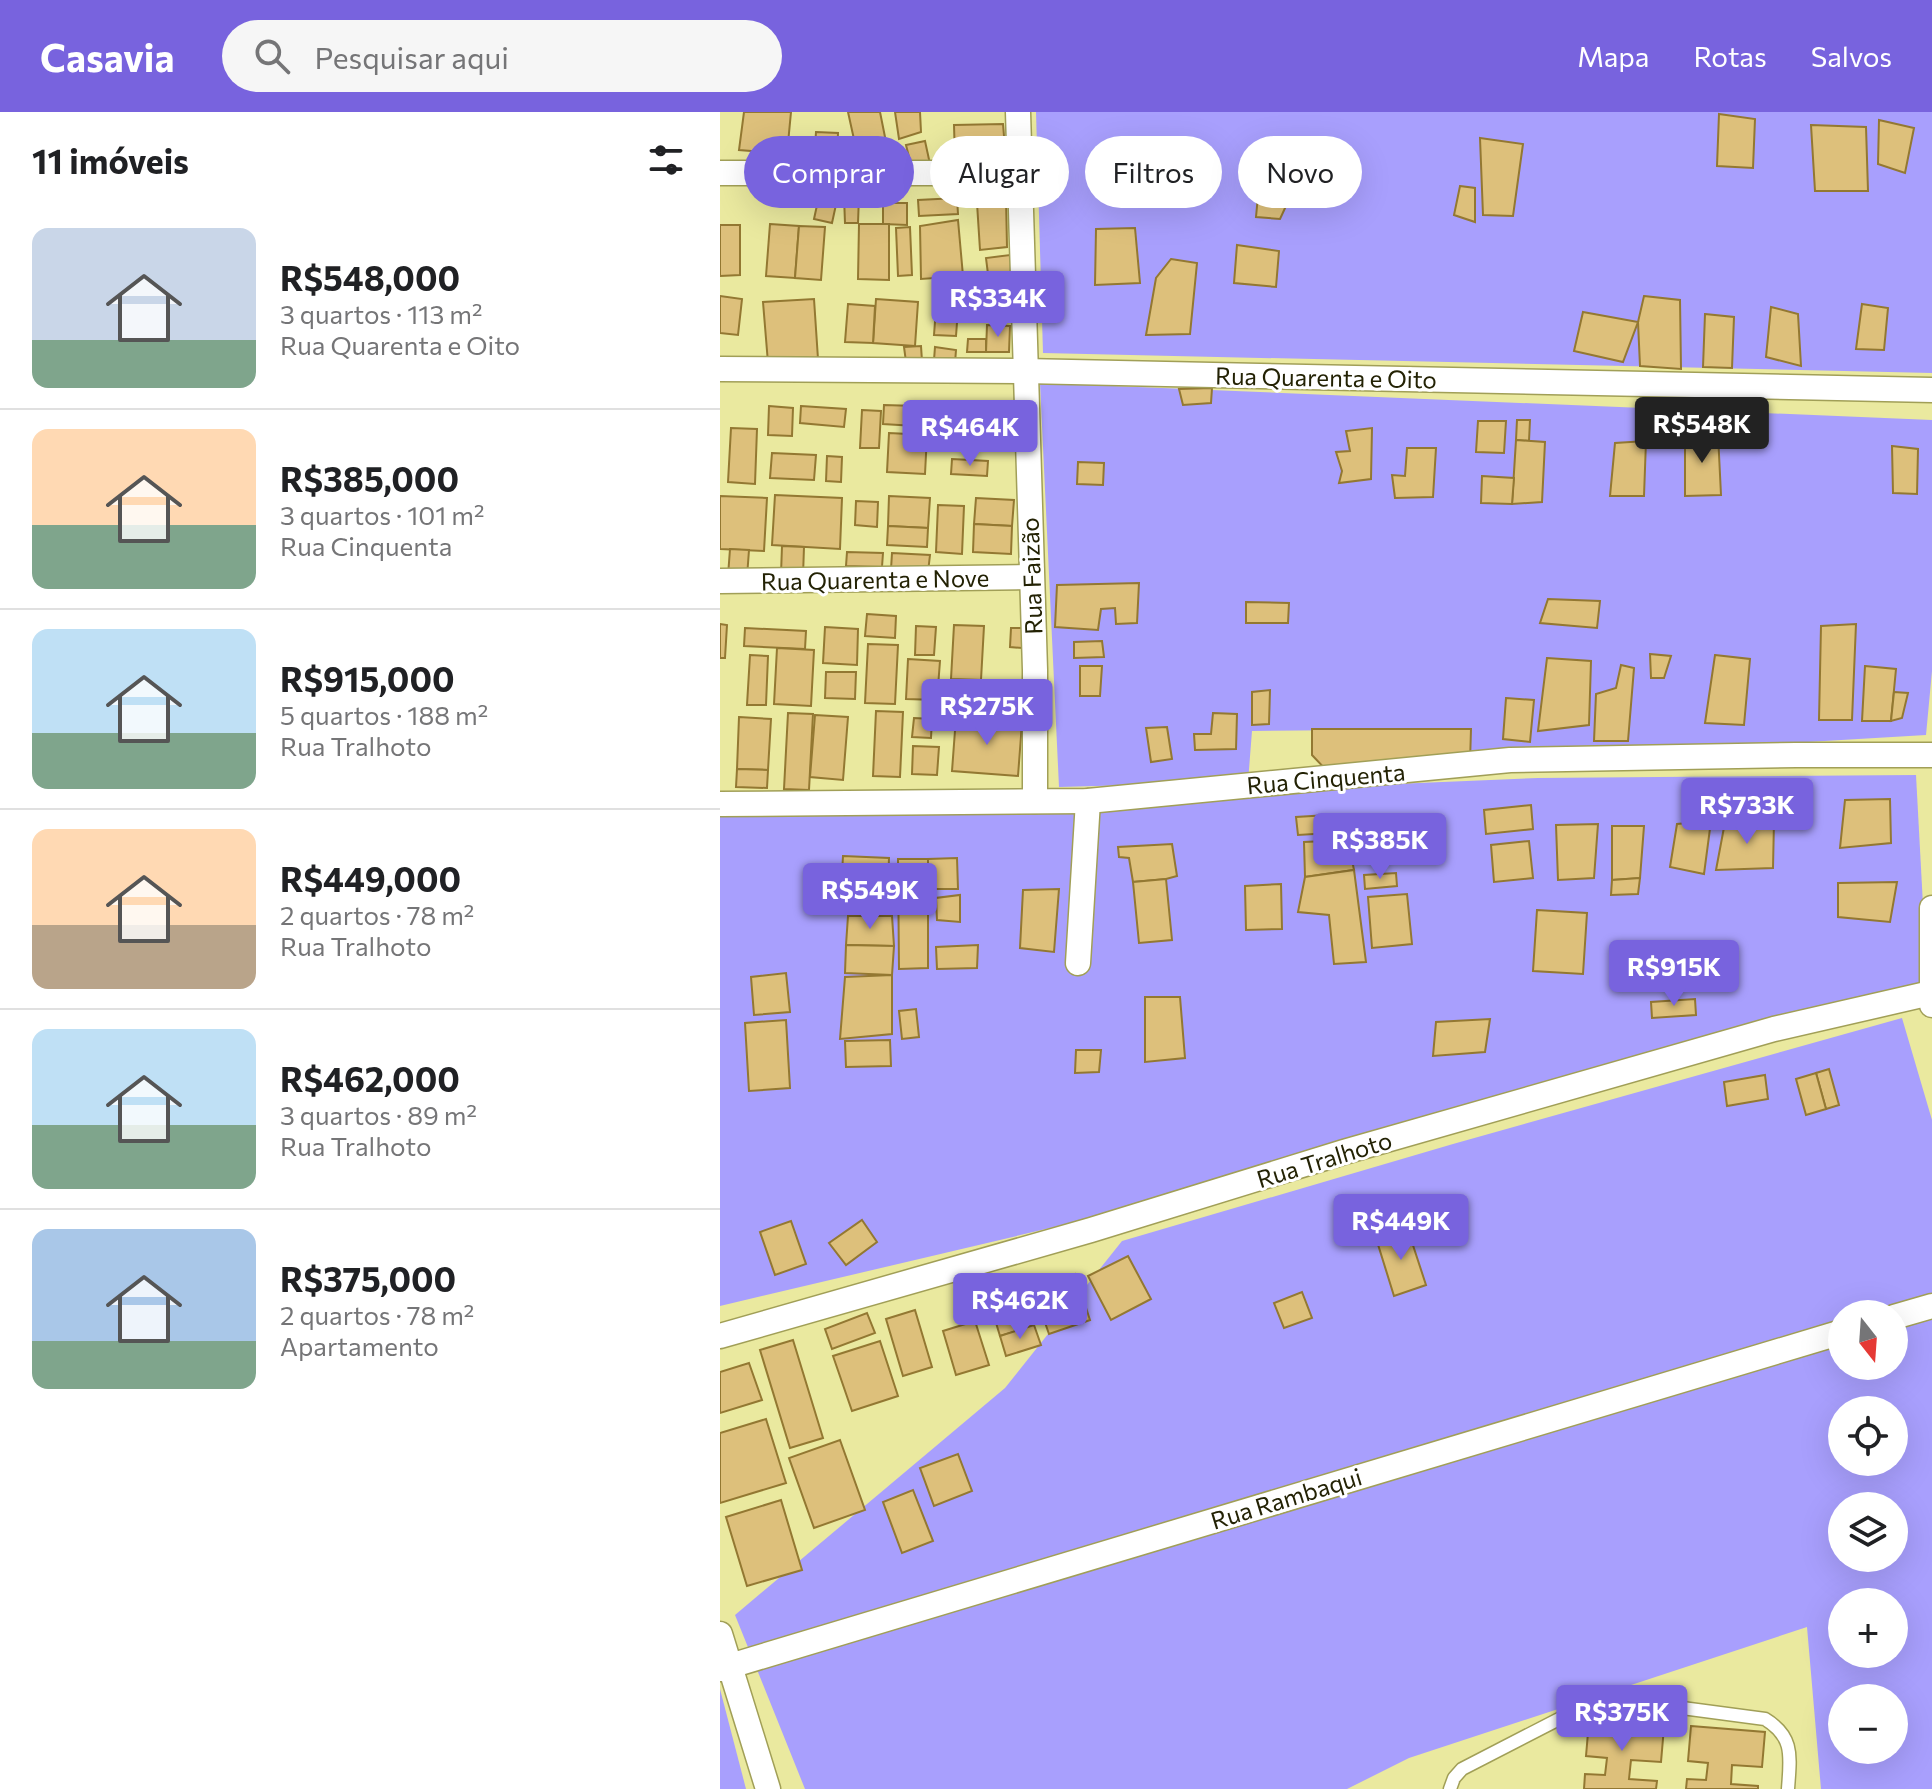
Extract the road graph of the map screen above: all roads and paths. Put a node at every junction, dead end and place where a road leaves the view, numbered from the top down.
1 (1018, 112) edge
2 (1019, 136) edge
3 (720, 173) edge
4 (930, 173) edge
5 (1021, 208) edge
6 (720, 369) edge
7 (1024, 371) junction
8 (1932, 390) edge
9 (1031, 577) junction
10 (720, 581) edge
11 (1932, 755) edge
12 (1035, 801) junction
13 (1088, 801) junction
14 (720, 804) edge
15 (1932, 908) edge
16 (1078, 963) dead end
17 (1931, 999) edge
18 (1932, 1306) edge
19 (1908, 1313) edge
20 (720, 1336) edge
21 (1828, 1336) edge
22 (720, 1634) edge
23 (725, 1668) edge
24 (768, 1789) edge
25 (1450, 1789) edge
26 (1788, 1789) edge

1 - 2 street, Rua Faizão
3 - 4 street
5 - 7 street, Rua Faizão
6 - 7 street, Rua Quarenta e Oito
7 - 8 street, Rua Quarenta e Oito
7 - 9 street, Rua Faizão
9 - 10 street, Rua Quarenta e Nove
9 - 12 street, Rua Faizão
11 - 13 street, Rua Cinquenta
12 - 13 street, Rua Cinquenta
12 - 14 street, Rua Cinquenta
13 - 16 street
15 - 17 street
17 - 20 street, Rua Tralhoto
18 - 19 street
21 - 23 street, Rua Rambaqui
22 - 23 street
23 - 24 street
25 - 26 lane

